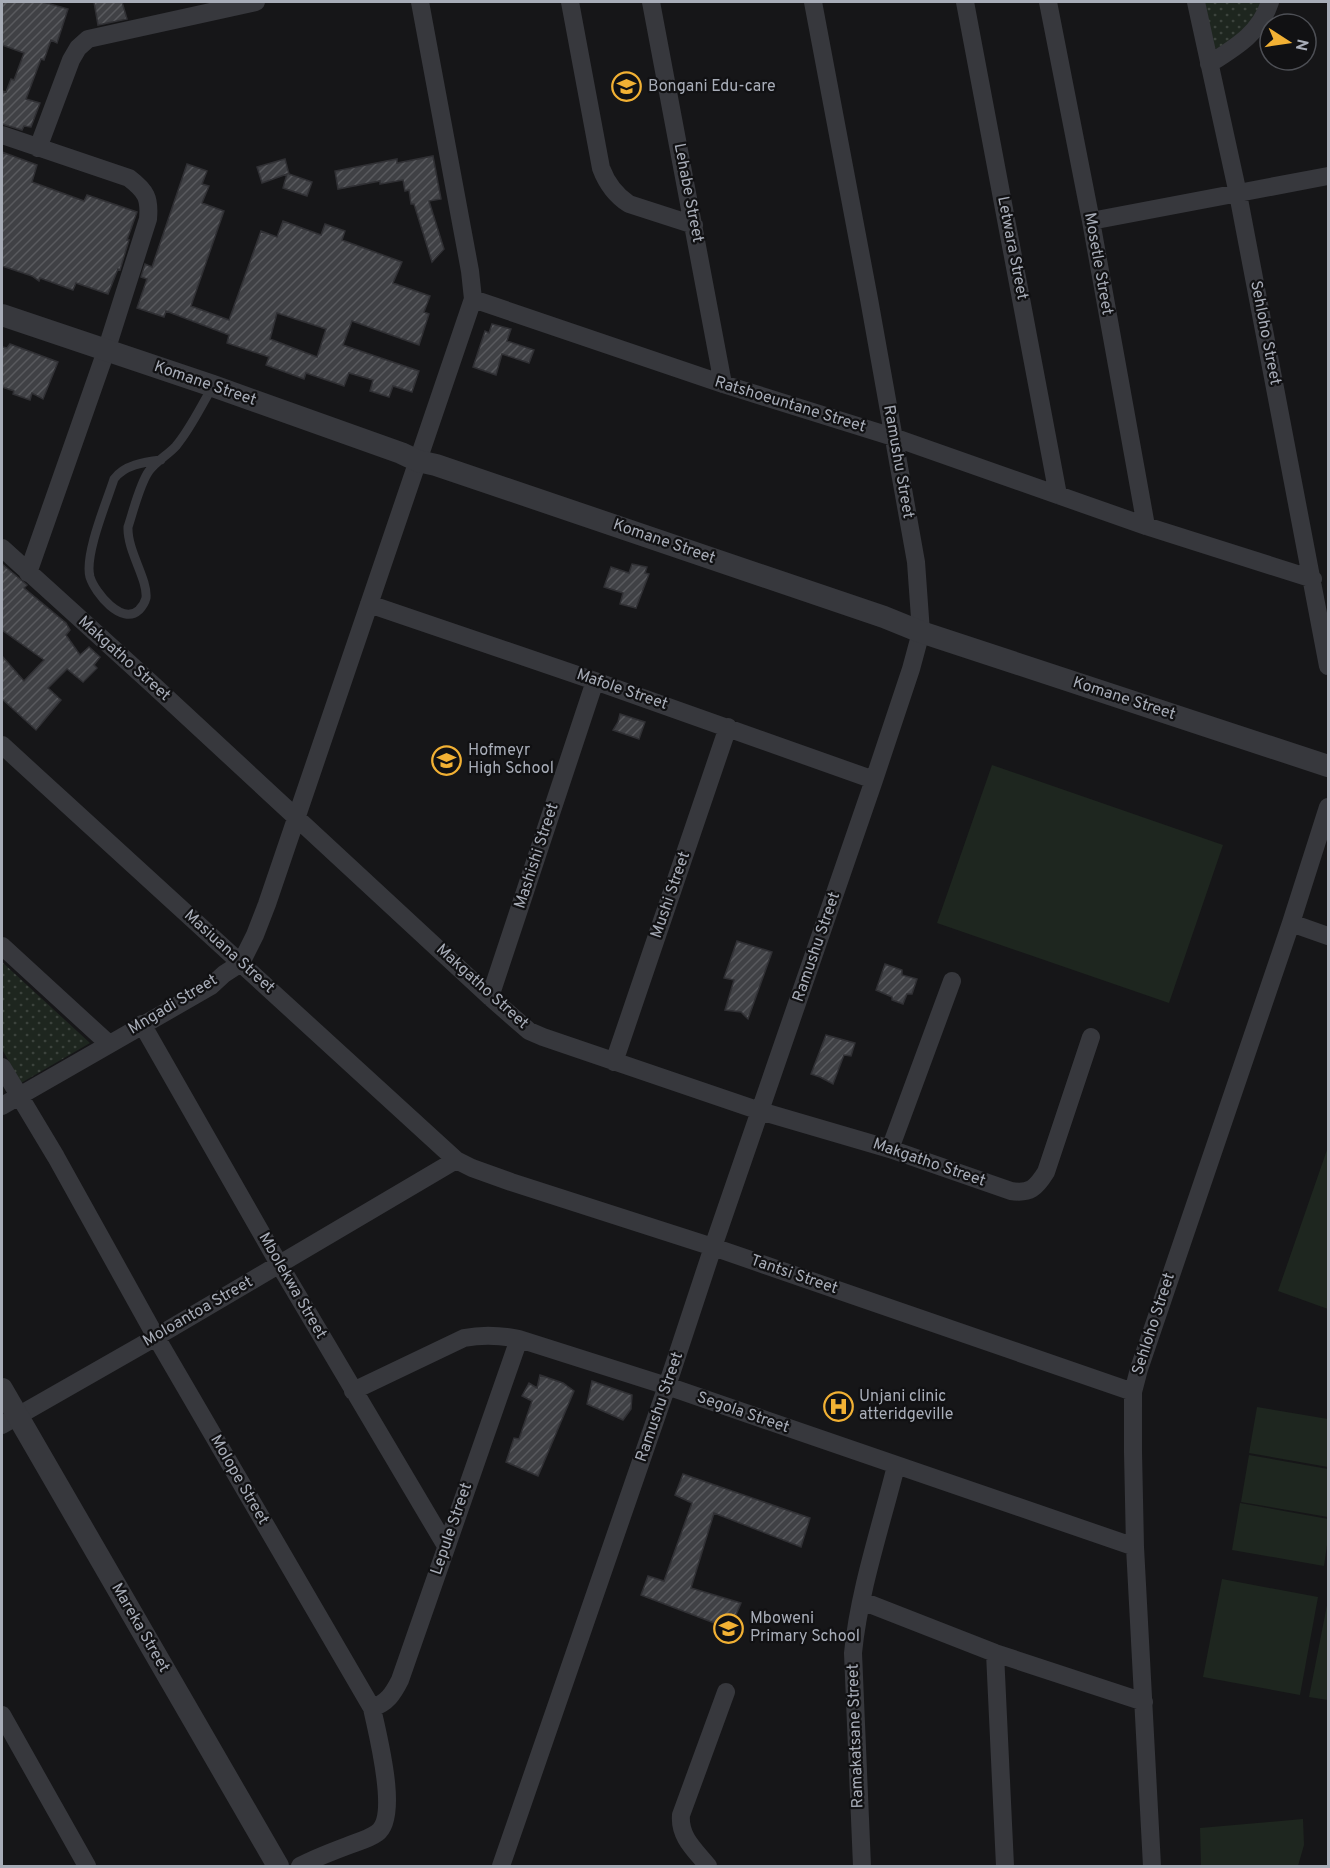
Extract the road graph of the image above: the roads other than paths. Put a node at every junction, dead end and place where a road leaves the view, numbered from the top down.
1 (256, 2) edge
2 (420, 2) edge
3 (570, 2) edge
4 (651, 2) edge
5 (813, 2) edge
6 (965, 2) edge
7 (1048, 2) edge
8 (1197, 2) edge
9 (1270, 2) edge
10 (1209, 64) junction
11 (2, 135) edge
12 (38, 148) junction
13 (1329, 176) edge
14 (1238, 194) junction
15 (1091, 221) junction
16 (694, 225) junction
17 (473, 299) junction
18 (2, 315) edge
19 (106, 351) junction
20 (723, 384) junction
21 (213, 386) junction
22 (893, 437) junction
23 (160, 460) junction
24 (418, 461) junction
25 (1058, 495) junction
26 (1146, 526) junction
27 (2, 548) edge
28 (28, 573) junction
29 (1313, 579) junction
30 (369, 604) junction
31 (921, 632) junction
32 (1329, 666) edge
33 (595, 681) junction
34 (728, 727) junction
35 (2, 745) edge
36 (1329, 766) edge
37 (874, 780) junction
38 (1329, 807) edge
39 (297, 818) junction
40 (1291, 923) junction
41 (1329, 936) edge
42 (2, 945) edge
43 (241, 963) junction
44 (952, 981) dead end
45 (490, 997) junction
46 (142, 1024) junction
47 (1091, 1037) dead end
48 (109, 1044) junction
49 (614, 1062) junction
50 (2, 1067) edge
51 (18, 1097) junction
52 (2, 1106) edge
53 (760, 1111) junction
54 (890, 1149) junction
55 (456, 1160) junction
56 (713, 1247) junction
57 (279, 1264) junction
58 (156, 1337) junction
59 (519, 1339) junction
60 (667, 1386) junction
61 (2, 1389) edge
62 (354, 1391) junction
63 (1133, 1392) junction
64 (9, 1421) edge
65 (896, 1466) junction
66 (446, 1546) junction
67 (1135, 1547) junction
68 (862, 1601) junction
69 (995, 1653) junction
70 (726, 1692) dead end
71 (1144, 1702) junction
72 (372, 1707) junction
73 (2, 1715) edge
74 (87, 1866) edge
75 (278, 1866) edge
76 (300, 1866) edge
77 (501, 1866) edge
78 (708, 1866) edge
79 (862, 1866) edge
80 (1005, 1866) edge
81 (1152, 1866) edge

1 - 12 street
2 - 17 street
3 - 16 street
4 - 16 street, Lehabe Street
5 - 22 street, Ramushu Street
6 - 25 street, Letwara Street
7 - 15 street, Mosetle Street
8 - 10 street, Sehloho Street
9 - 10 street
10 - 14 street, Sehloho Street
11 - 12 street
12 - 19 street
13 - 14 street
14 - 15 street
14 - 29 street, Sehloho Street
15 - 26 street, Mosetle Street
16 - 20 street, Lehabe Street
17 - 20 street, Ratshoeuntane Street
17 - 24 street, Mngadi Street
18 - 19 street, Komane Street
19 - 21 street, Komane Street
19 - 28 street
20 - 22 street, Ratshoeuntane Street
21 - 23 lane
21 - 24 street, Komane Street
22 - 25 street, Ratshoeuntane Street
22 - 31 street, Ramushu Street
23 - 23 lane
24 - 30 street, Mngadi Street
24 - 31 street, Komane Street
25 - 26 street, Ratshoeuntane Street
26 - 29 street, Ratshoeuntane Street
27 - 28 street, Makgatho Street
28 - 39 street, Makgatho Street
29 - 32 street, Sehloho Street
30 - 33 street, Mafole Street
30 - 39 street, Mngadi Street
31 - 36 street, Komane Street
31 - 37 street, Ramushu Street
33 - 34 street, Mafole Street
33 - 45 street, Mashishi Street
34 - 37 street, Mafole Street
34 - 49 street, Mushi Street
35 - 43 street, Masiuana Street
37 - 53 street, Ramushu Street
38 - 40 street, Sehloho Street
39 - 43 street, Mngadi Street
39 - 45 street, Makgatho Street
40 - 41 street
40 - 63 street, Sehloho Street
42 - 48 street
43 - 46 street, Mngadi Street
43 - 55 street, Masiuana Street
44 - 54 street
45 - 49 street, Makgatho Street
46 - 48 street, Mngadi Street
46 - 57 street, Mbolekwa Street
47 - 54 street, Makgatho Street
48 - 51 street, Mngadi Street
49 - 53 street, Makgatho Street
50 - 51 street, Molope Street
51 - 52 street, Mngadi Street
51 - 58 street, Molope Street
53 - 54 street, Makgatho Street
53 - 56 street, Ramushu Street
55 - 56 street, Tantsi Street
55 - 57 street, Moloantoa Street
56 - 60 street, Ramushu Street
56 - 63 street, Tantsi Street
57 - 58 street, Moloantoa Street
57 - 62 street, Mbolekwa Street
58 - 64 street, Moloantoa Street
58 - 72 street, Molope Street
59 - 60 street, Segola Street
59 - 62 street, Segola Street
59 - 66 street, Lepule Street
60 - 65 street, Segola Street
60 - 77 street, Ramushu Street
61 - 64 street, Mareka Street
62 - 66 street, Mbolekwa Street
63 - 67 street, Sehloho Street
64 - 75 street, Mareka Street
65 - 67 street, Segola Street
65 - 68 street, Ramakatsane Street
66 - 72 street, Lepule Street
67 - 71 street, Sehloho Street
68 - 69 street
68 - 79 street, Ramakatsane Street
69 - 71 street
69 - 80 street
70 - 78 street
71 - 81 street, Sehloho Street
72 - 76 street, Molope Street
73 - 74 street

